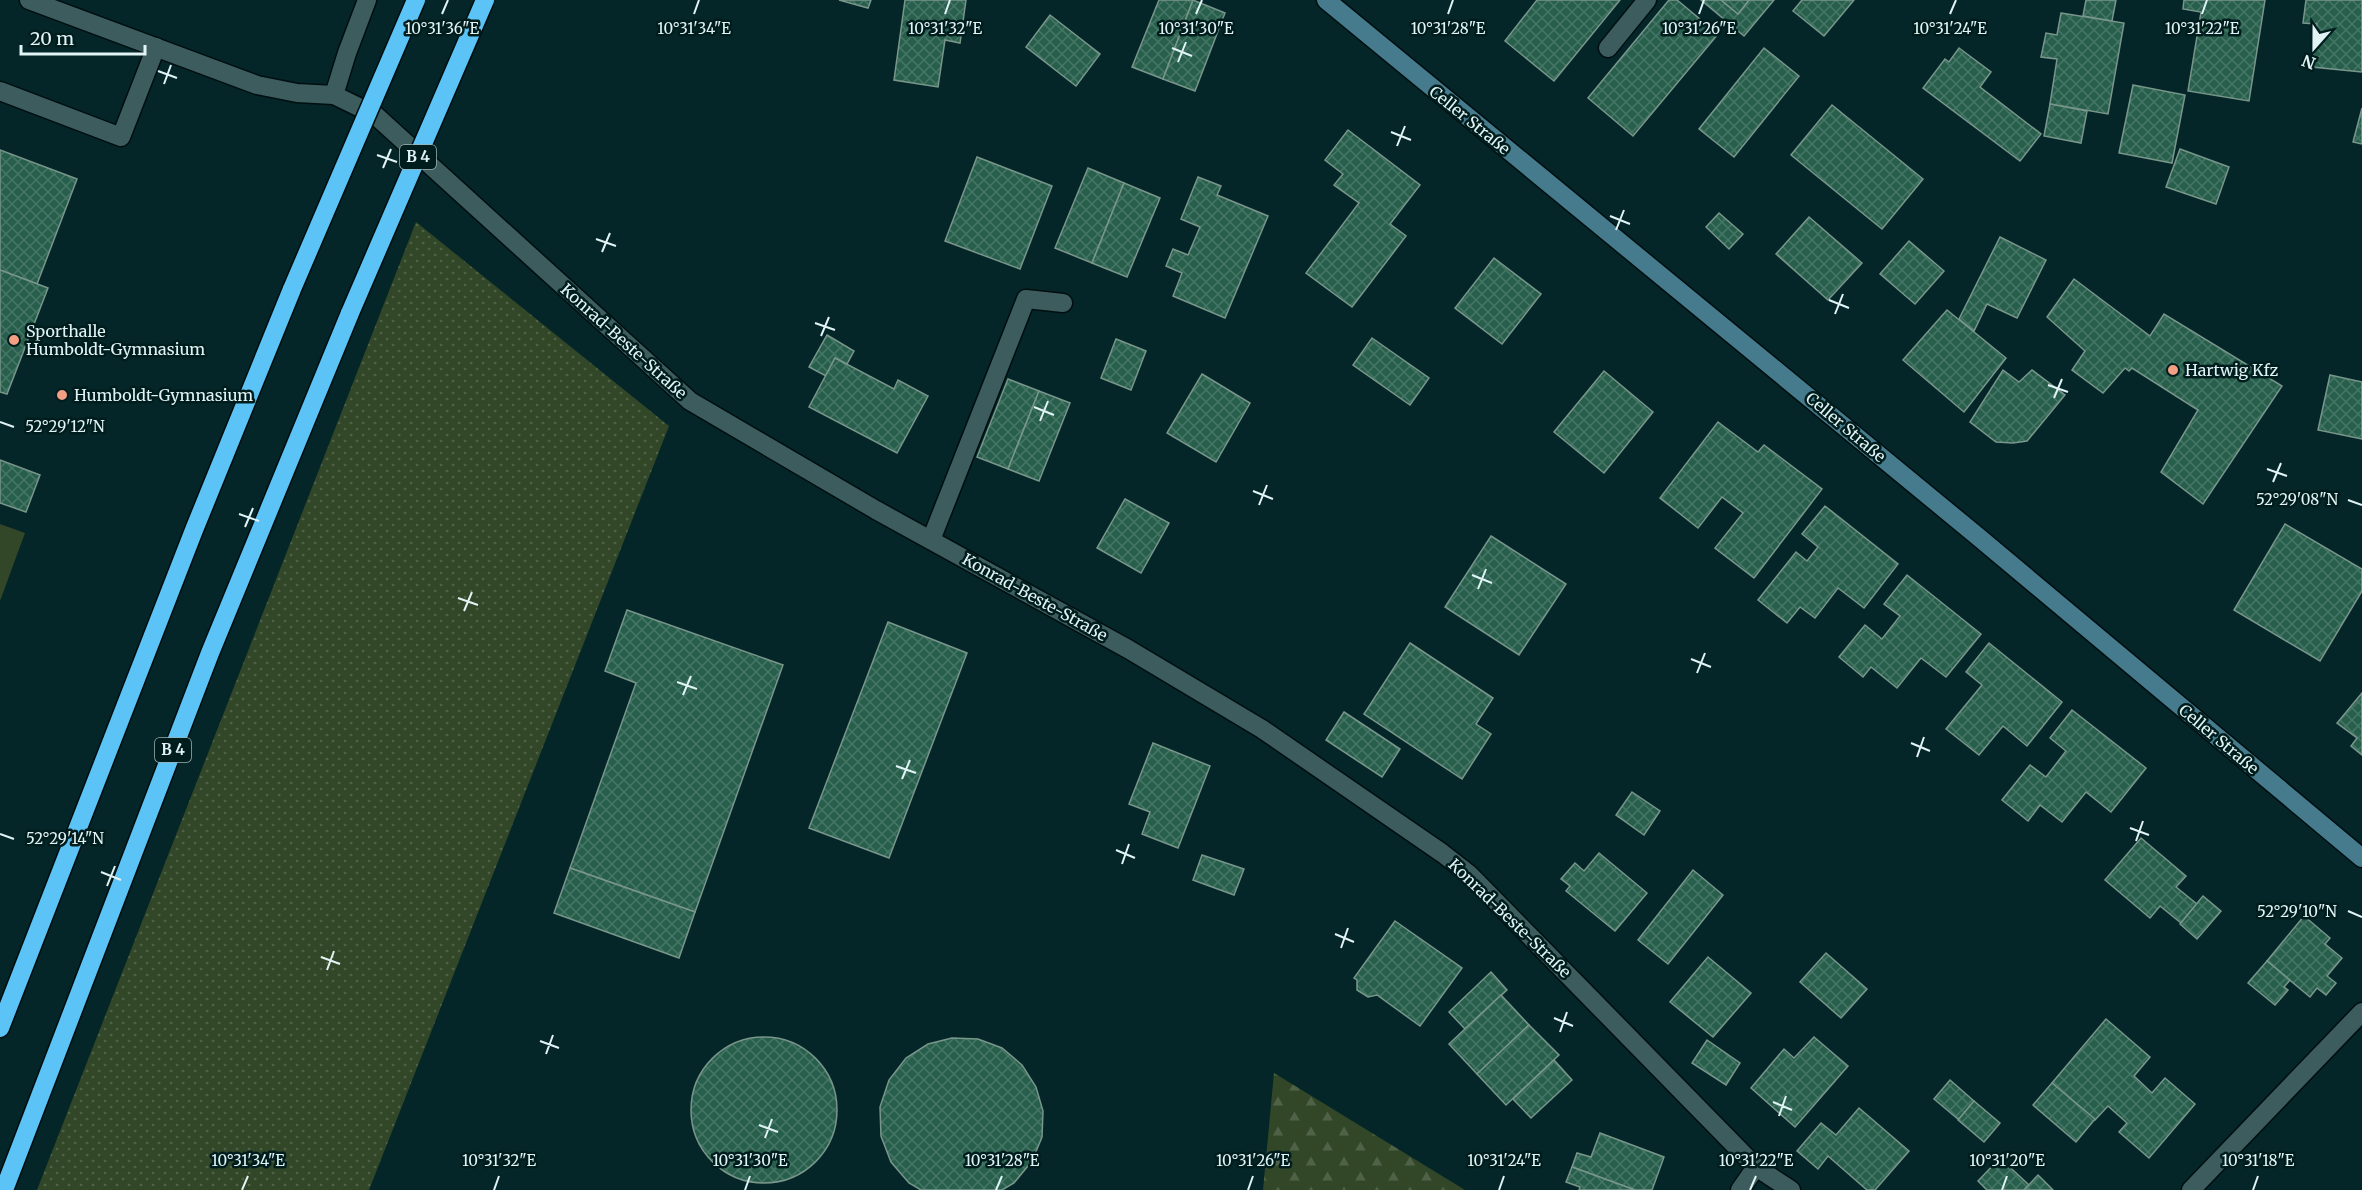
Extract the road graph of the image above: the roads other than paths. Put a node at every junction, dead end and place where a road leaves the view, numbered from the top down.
1 (29, 0) edge
2 (367, 0) edge
3 (416, 0) edge
4 (485, 0) edge
5 (1326, 0) edge
6 (1647, 0) edge
7 (156, 47) junction
8 (1608, 48) dead end
9 (0, 91) edge
10 (334, 95) junction
11 (1063, 303) dead end
12 (931, 540) junction
13 (2362, 858) edge
14 (2362, 1012) edge
15 (0, 1028) edge
16 (1756, 1167) junction
17 (4, 1190) edge
18 (1740, 1190) edge
19 (1791, 1190) edge
20 (2191, 1190) edge

1 - 7 street
2 - 10 street
3 - 15 highway, bridge
4 - 17 highway, B 4, bridge
5 - 13 street, Celler Straße
6 - 8 street
7 - 9 street
7 - 10 street
10 - 12 street, Konrad-Beste-Straße
11 - 12 street
12 - 16 street, Konrad-Beste-Straße
14 - 20 street
16 - 18 street
16 - 19 street, Konrad-Beste-Straße

